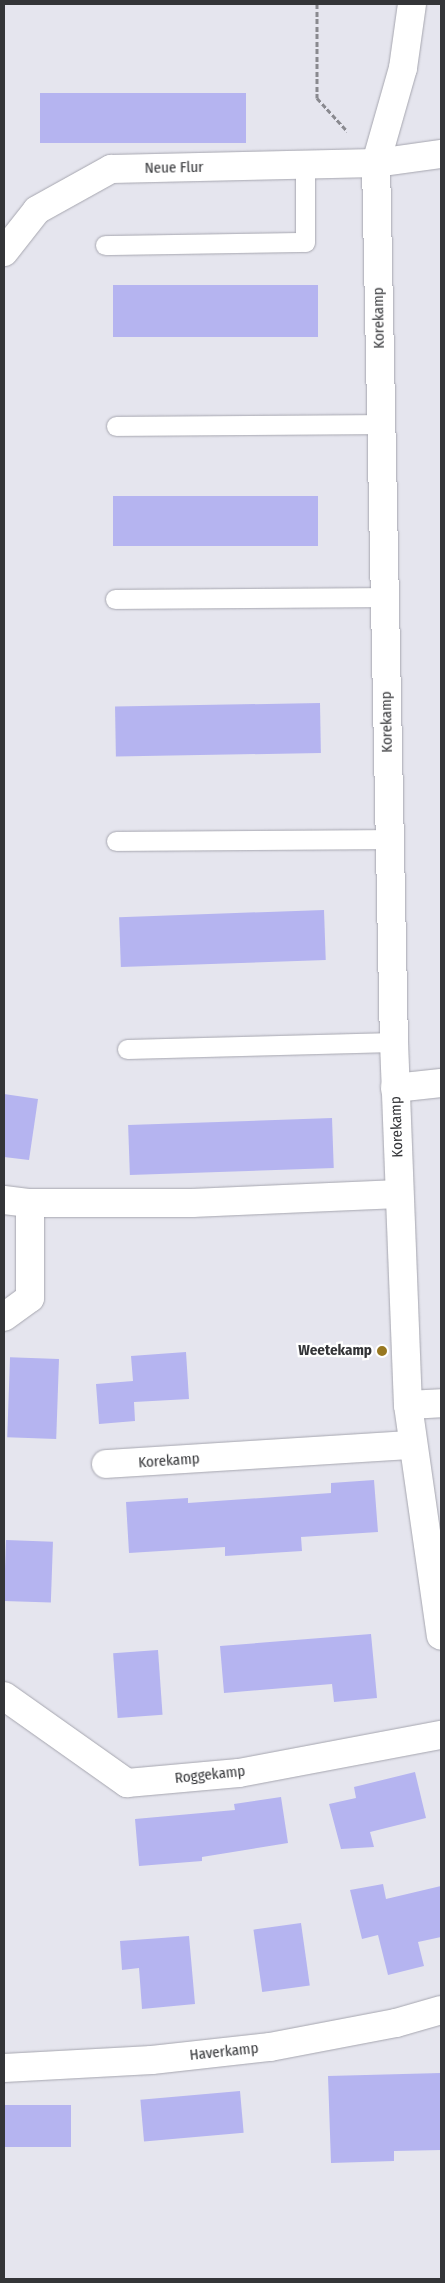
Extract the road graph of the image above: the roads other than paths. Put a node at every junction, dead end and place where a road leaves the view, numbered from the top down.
1 (412, 4) edge
2 (441, 154) edge
3 (376, 163) junction
4 (305, 164) junction
5 (105, 244) dead end
6 (4, 252) edge
7 (381, 424) junction
8 (116, 426) dead end
9 (385, 597) junction
10 (115, 599) dead end
11 (390, 839) junction
12 (116, 841) dead end
13 (394, 1042) junction
14 (127, 1049) dead end
15 (441, 1083) edge
16 (395, 1088) junction
17 (399, 1194) junction
18 (17, 1201) edge
19 (4, 1317) edge
20 (441, 1403) edge
21 (408, 1405) junction
22 (411, 1445) junction
23 (106, 1464) dead end
24 (441, 1636) edge
25 (4, 1696) edge
26 (441, 1735) edge
27 (441, 2010) edge
28 (4, 2068) edge

1 - 3 street, Korekamp
2 - 3 street, Neue Flur
3 - 4 street, Neue Flur
3 - 7 street, Korekamp
4 - 5 lane
4 - 6 street, Neue Flur
7 - 8 lane
7 - 9 street, Korekamp
9 - 10 lane
9 - 11 street, Korekamp
11 - 12 lane
11 - 13 street, Korekamp
13 - 14 lane
13 - 16 street, Korekamp
15 - 16 street
16 - 17 street, Korekamp
17 - 18 street
17 - 21 street, Korekamp
18 - 19 street
20 - 21 street
21 - 22 street, Korekamp
22 - 23 street, Korekamp
22 - 24 street, Korekamp
25 - 26 street, Roggekamp
27 - 28 street, Haverkamp

